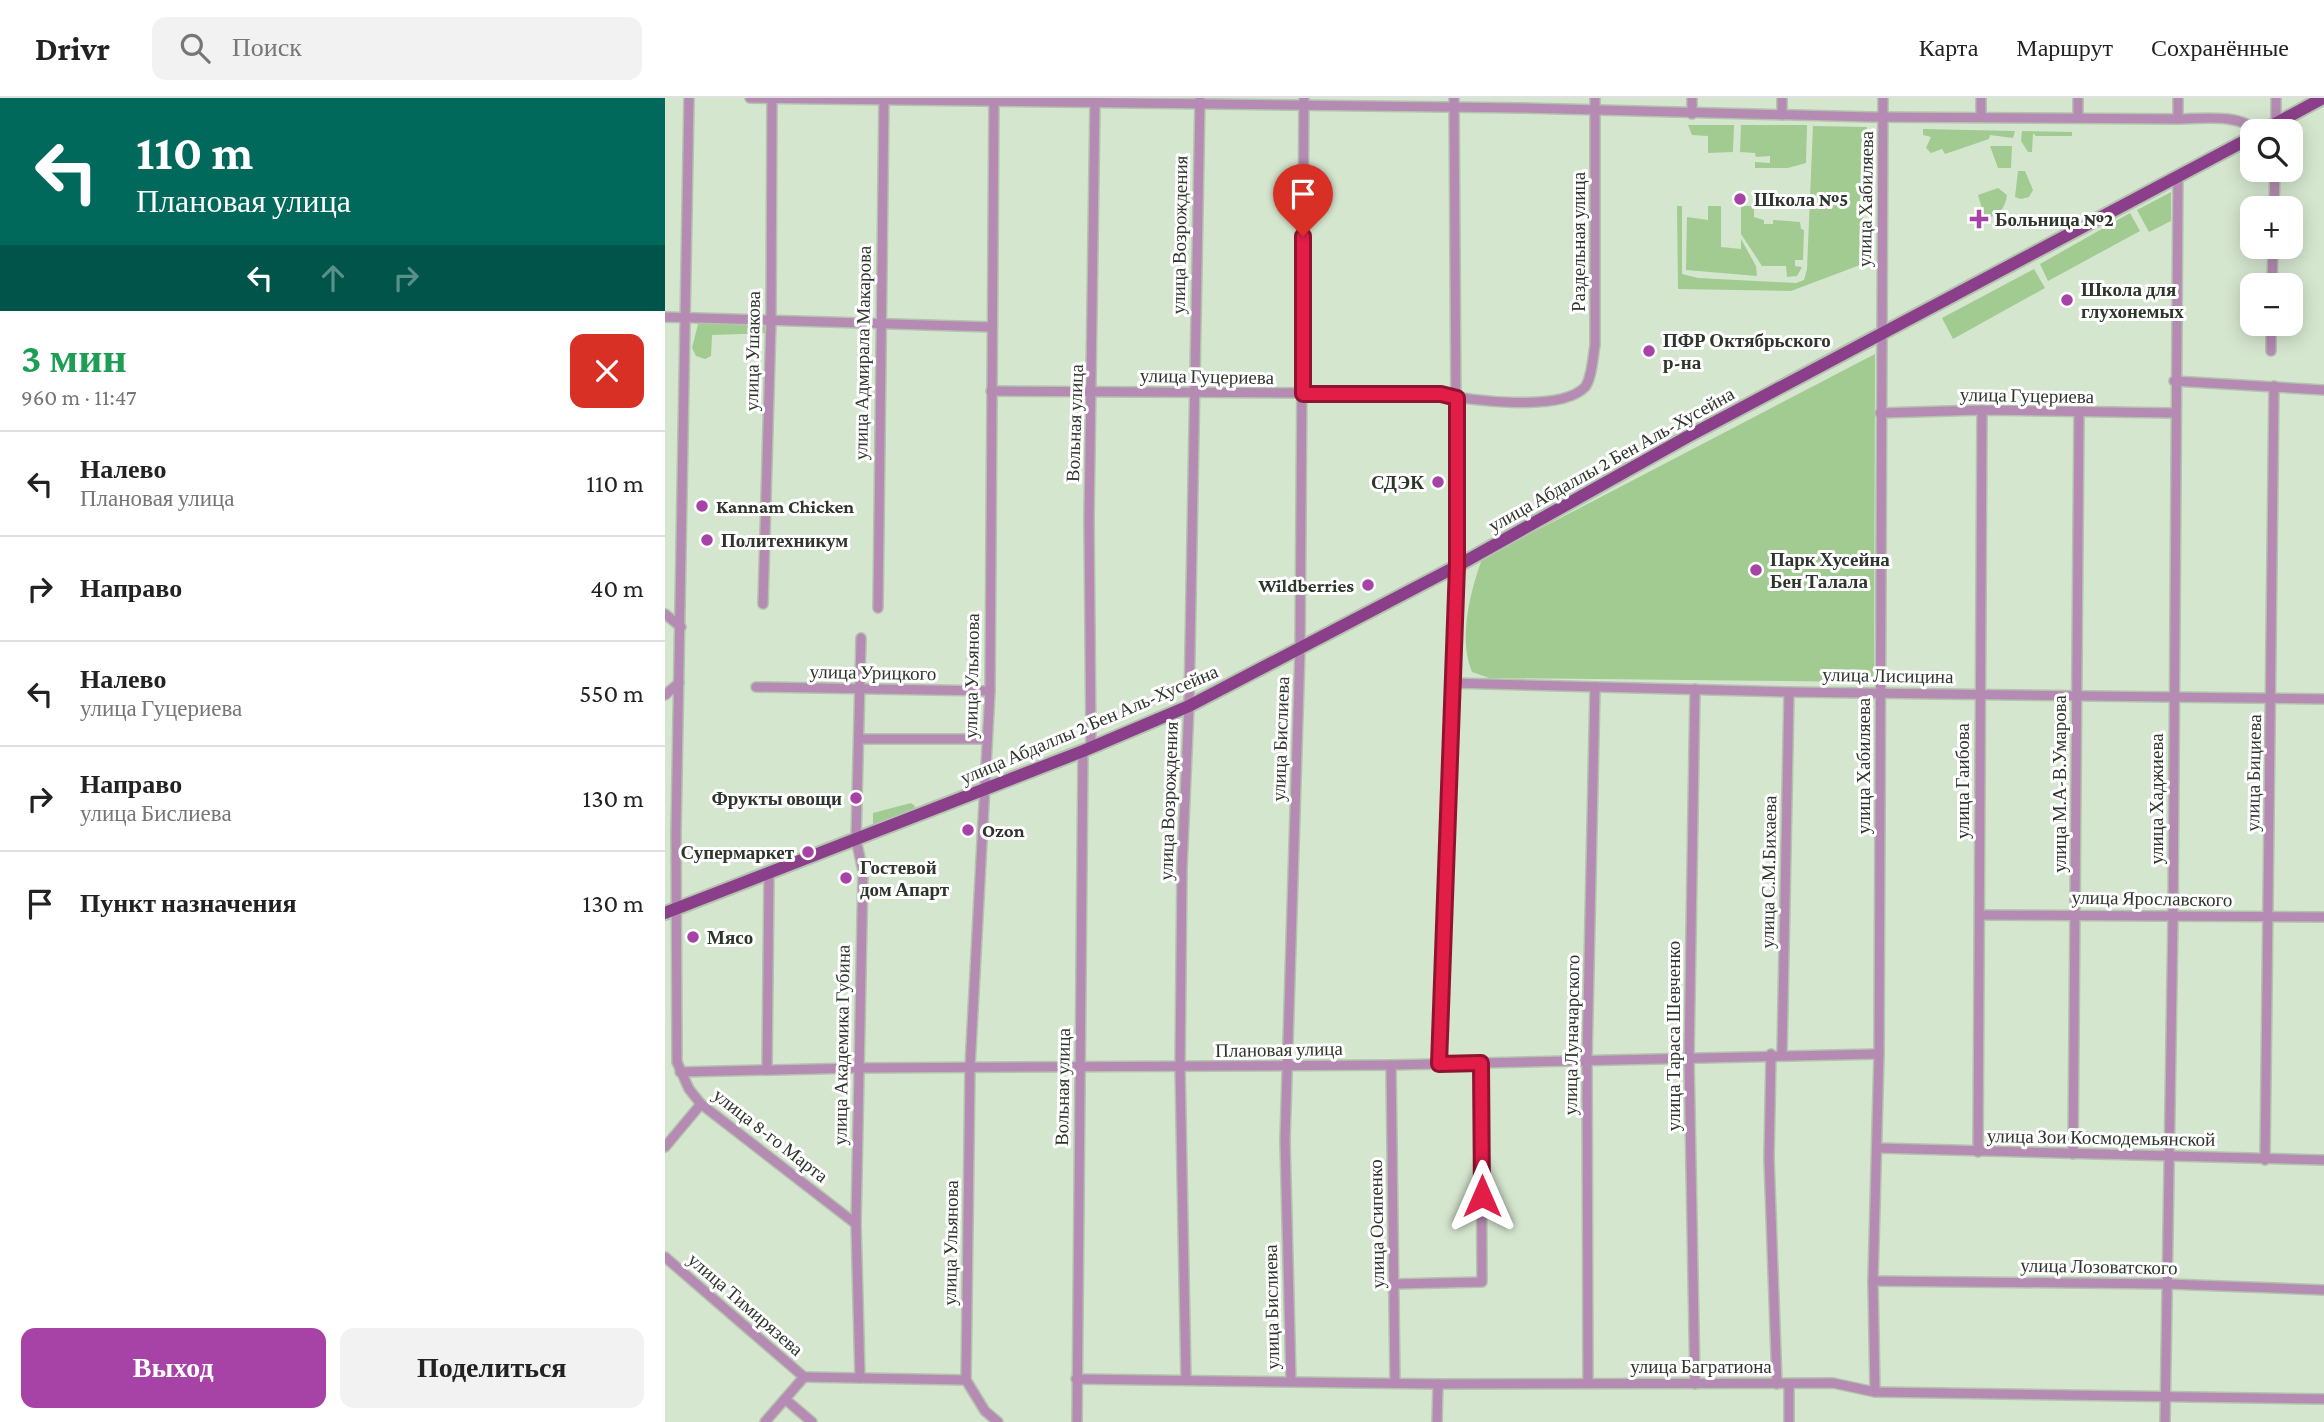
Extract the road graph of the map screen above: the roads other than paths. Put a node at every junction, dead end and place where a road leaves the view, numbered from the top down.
1 (689, 98) edge
2 (750, 98) edge
3 (1595, 98) edge
4 (1692, 98) edge
5 (1782, 98) edge
6 (1883, 98) edge
7 (1981, 98) edge
8 (2078, 98) edge
9 (2178, 98) edge
10 (2276, 98) edge
11 (2323, 98) edge
12 (772, 99) edge
13 (884, 99) edge
14 (994, 100) edge
15 (1095, 100) edge
16 (1304, 101) edge
17 (1200, 102) edge
18 (1454, 103) edge
19 (1595, 110) junction
20 (1692, 114) junction
21 (1781, 115) junction
22 (1981, 116) junction
23 (1883, 117) junction
24 (2078, 117) junction
25 (2178, 119) junction
26 (2276, 119) edge
27 (2289, 119) edge
28 (2240, 122) edge
29 (2240, 143) edge
30 (2178, 176) junction
31 (665, 317) edge
32 (686, 318) junction
33 (771, 321) junction
34 (879, 325) junction
35 (992, 327) junction
36 (2271, 336) edge
37 (1880, 338) junction
38 (2271, 351) dead end
39 (2174, 381) junction
40 (1587, 385) joint
41 (2274, 386) junction
42 (2324, 390) edge
43 (991, 391) junction
44 (1093, 392) junction
45 (1193, 392) junction
46 (1303, 394) junction
47 (1457, 398) junction
48 (1982, 410) junction
49 (1880, 413) junction
50 (2174, 413) junction
51 (2079, 414) junction
52 (1457, 566) junction
53 (764, 604) dead end
54 (878, 608) dead end
55 (665, 614) edge
56 (681, 627) junction
57 (861, 638) dead end
58 (1300, 649) junction
59 (679, 683) junction
60 (1452, 683) junction
61 (756, 687) dead end
62 (1595, 687) junction
63 (1695, 689) junction
64 (860, 690) junction
65 (990, 691) junction
66 (1789, 692) junction
67 (1881, 693) junction
68 (1980, 694) junction
69 (665, 695) edge
70 (2076, 695) junction
71 (2174, 697) junction
72 (2272, 697) junction
73 (2324, 699) edge
74 (1189, 706) junction
75 (860, 739) junction
76 (988, 740) junction
77 (1087, 750) junction
78 (985, 790) junction
79 (856, 840) junction
80 (769, 874) junction
81 (670, 911) edge
82 (2077, 913) junction
83 (1980, 915) junction
84 (2173, 917) junction
85 (2269, 917) junction
86 (2324, 917) edge
87 (676, 1051) junction
88 (665, 1052) edge
89 (1771, 1054) junction
90 (1782, 1054) junction
91 (1879, 1054) junction
92 (1689, 1058) junction
93 (1587, 1060) junction
94 (1481, 1063) junction
95 (1439, 1064) junction
96 (1391, 1065) junction
97 (1288, 1066) junction
98 (970, 1067) junction
99 (857, 1068) junction
100 (1079, 1068) junction
101 (1180, 1068) junction
102 (768, 1070) junction
103 (680, 1072) junction
104 (701, 1104) junction
105 (665, 1147) edge
106 (1877, 1148) junction
107 (1978, 1152) junction
108 (2073, 1154) junction
109 (2169, 1154) junction
110 (2265, 1160) junction
111 (2324, 1160) edge
112 (856, 1224) junction
113 (665, 1257) edge
114 (1873, 1281) junction
115 (1394, 1284) junction
116 (2168, 1284) junction
117 (2324, 1290) edge
118 (804, 1377) junction
119 (860, 1378) junction
120 (1076, 1379) junction
121 (966, 1380) junction
122 (1186, 1380) junction
123 (1291, 1381) junction
124 (1395, 1383) junction
125 (1588, 1383) junction
126 (1438, 1384) junction
127 (1695, 1384) junction
128 (1777, 1384) junction
129 (1789, 1384) junction
130 (1875, 1392) junction
131 (2166, 1397) junction
132 (785, 1399) junction
133 (2324, 1399) edge
134 (765, 1422) edge
135 (812, 1422) edge
136 (998, 1422) edge
137 (1077, 1422) edge
138 (1437, 1422) edge
139 (1789, 1422) edge
140 (2165, 1422) edge

1 - 32 street, улица 8-го Марта
2 - 12 street
3 - 19 street, Раздельная улица
4 - 20 street
5 - 21 street
6 - 23 street, улица Хабиляева
7 - 22 street
8 - 24 street
9 - 25 street
10 - 26 street
11 - 27 main road
12 - 13 street
12 - 33 street, улица Ушакова
13 - 14 street
13 - 34 street, улица Адмирала Макарова
14 - 15 street
14 - 35 street, улица Ульянова
15 - 17 street
15 - 44 street, Вольная улица
16 - 17 street
16 - 18 street
16 - 46 street, улица Бислиева
17 - 45 street, улица Возрождения
18 - 19 street
18 - 47 street
19 - 20 street
19 - 40 street, Раздельная улица
20 - 21 street
21 - 23 street
22 - 23 street
22 - 24 street
23 - 37 street, улица Хабиляева
24 - 25 street
25 - 28 street
29 - 30 main road, улица Абдаллы 2 Бен Аль-Хусейна
30 - 37 main road, улица Абдаллы 2 Бен Аль-Хусейна
30 - 39 street, улица Хаджиева
31 - 32 street
32 - 33 street
32 - 56 street, улица 8-го Марта
33 - 34 street
33 - 53 street, улица Ушакова
34 - 35 street
34 - 54 street, улица Адмирала Макарова
35 - 43 street, улица Ульянова
36 - 38 street
37 - 49 street, улица Хабиляева
37 - 52 main road, улица Абдаллы 2 Бен Аль-Хусейна
39 - 41 street
39 - 50 street, улица Хаджиева
40 - 47 street, улица Гуцериева
41 - 42 street
41 - 72 street, улица Бициева
43 - 44 street, улица Гуцериева
43 - 65 street, улица Ульянова
44 - 45 street, улица Гуцериева
44 - 77 street, Вольная улица
45 - 46 street, улица Гуцериева
45 - 74 street, улица Возрождения
46 - 47 street, улица Гуцериева
46 - 58 street, улица Бислиева
47 - 52 street
48 - 49 street, улица Гуцериева
48 - 51 street, улица Гуцериева
48 - 68 street, улица Гаибова
49 - 67 street, улица Хабиляева
50 - 51 street, улица Гуцериева
50 - 71 street, улица Хаджиева
51 - 70 street, улица М.А-В.Умарова
52 - 58 main road, улица Абдаллы 2 Бен Аль-Хусейна
52 - 60 street
55 - 56 street
56 - 59 street, улица 8-го Марта
57 - 64 street
58 - 74 main road, улица Абдаллы 2 Бен Аль-Хусейна
58 - 97 street, улица Бислиева
59 - 69 street
59 - 81 street, улица 8-го Марта
60 - 62 street, улица Лисицина
60 - 95 street
61 - 64 street, улица Урицкого
62 - 63 street, улица Лисицина
62 - 93 street, улица Луначарского
63 - 66 street, улица Лисицина
63 - 92 street, улица Тараса Шевченко
64 - 65 street, улица Урицкого
64 - 75 street
65 - 76 street, улица Ульянова
66 - 67 street, улица Лисицина
66 - 90 street, улица С.М.Бихаева
67 - 68 street, улица Лисицина
67 - 91 street, улица Хабиляева
68 - 70 street, улица Лисицина
68 - 83 street, улица Гаибова
70 - 71 street, улица Лисицина
70 - 82 street, улица М.А-В.Умарова
71 - 72 street, улица Лисицина
71 - 84 street, улица Хаджиева
72 - 73 street, улица Лисицина
72 - 85 street, улица Бициева
74 - 77 main road, улица Абдаллы 2 Бен Аль-Хусейна
74 - 101 street, улица Возрождения
75 - 76 street
75 - 79 street
76 - 78 street, улица Ульянова
77 - 78 main road, улица Абдаллы 2 Бен Аль-Хусейна
77 - 100 street, Вольная улица
78 - 79 main road, улица Абдаллы 2 Бен Аль-Хусейна
78 - 98 street, улица Ульянова
79 - 80 main road, улица Абдаллы 2 Бен Аль-Хусейна
79 - 99 street, улица Академика Губина
80 - 81 main road, улица Абдаллы 2 Бен Аль-Хусейна
80 - 102 street
81 - 87 street, улица 8-го Марта
82 - 83 street, улица Ярославского
82 - 84 street, улица Ярославского
82 - 108 street, улица М.А-В.Умарова
83 - 107 street, улица Гаибова
84 - 85 street, улица Ярославского
84 - 109 street, улица Хаджиева
85 - 86 street, улица Ярославского
85 - 110 street, улица Бициева
87 - 88 street
87 - 103 street, улица 8-го Марта
89 - 90 street, Плановая улица
89 - 92 street, Плановая улица
89 - 128 street
90 - 91 street, Плановая улица
91 - 106 street, улица Хабиляева
92 - 93 street, Плановая улица
92 - 127 street, улица Тараса Шевченко
93 - 94 street, Плановая улица
93 - 125 street, улица Луначарского
94 - 95 street, Плановая улица
94 - 115 street
95 - 96 street, Плановая улица
96 - 97 street, Плановая улица
96 - 115 street, улица Осипенко
97 - 101 street, Плановая улица
97 - 123 street, улица Бислиева
98 - 99 street, Плановая улица
98 - 100 street, Плановая улица
98 - 121 street, улица Ульянова
99 - 102 street, Плановая улица
99 - 112 street, улица Академика Губина
100 - 101 street, Плановая улица
100 - 120 street, Вольная улица
101 - 122 street, улица Возрождения
102 - 103 street, Плановая улица
103 - 104 street, улица 8-го Марта
104 - 105 street
104 - 112 street, улица 8-го Марта
106 - 107 street, улица Зои Космодемьянской
106 - 114 street, улица Хабиляева
107 - 108 street, улица Зои Космодемьянской
108 - 109 street, улица Зои Космодемьянской
109 - 110 street, улица Зои Космодемьянской
109 - 116 street, улица Хаджиева
110 - 111 street, улица Зои Космодемьянской
112 - 119 street, улица Академика Губина
113 - 118 street, улица Тимирязева
114 - 116 street, улица Лозоватского
114 - 130 street, улица Хабиляева
115 - 124 street, улица Осипенко
116 - 117 street, улица Лозоватского
116 - 131 street, улица Хаджиева
118 - 119 street
118 - 132 street
119 - 121 street
120 - 122 street, улица Багратиона
120 - 137 street, Вольная улица
121 - 136 street
122 - 123 street, улица Багратиона
123 - 124 street, улица Багратиона
124 - 126 street, улица Багратиона
125 - 126 street, улица Багратиона
125 - 127 street, улица Багратиона
126 - 138 street
127 - 128 street, улица Багратиона
128 - 129 street, улица Багратиона
129 - 130 street, улица Багратиона
129 - 139 street
130 - 131 street, улица Багратиона
131 - 133 street, улица Багратиона
131 - 140 street, улица Хаджиева
132 - 134 street
132 - 135 street

